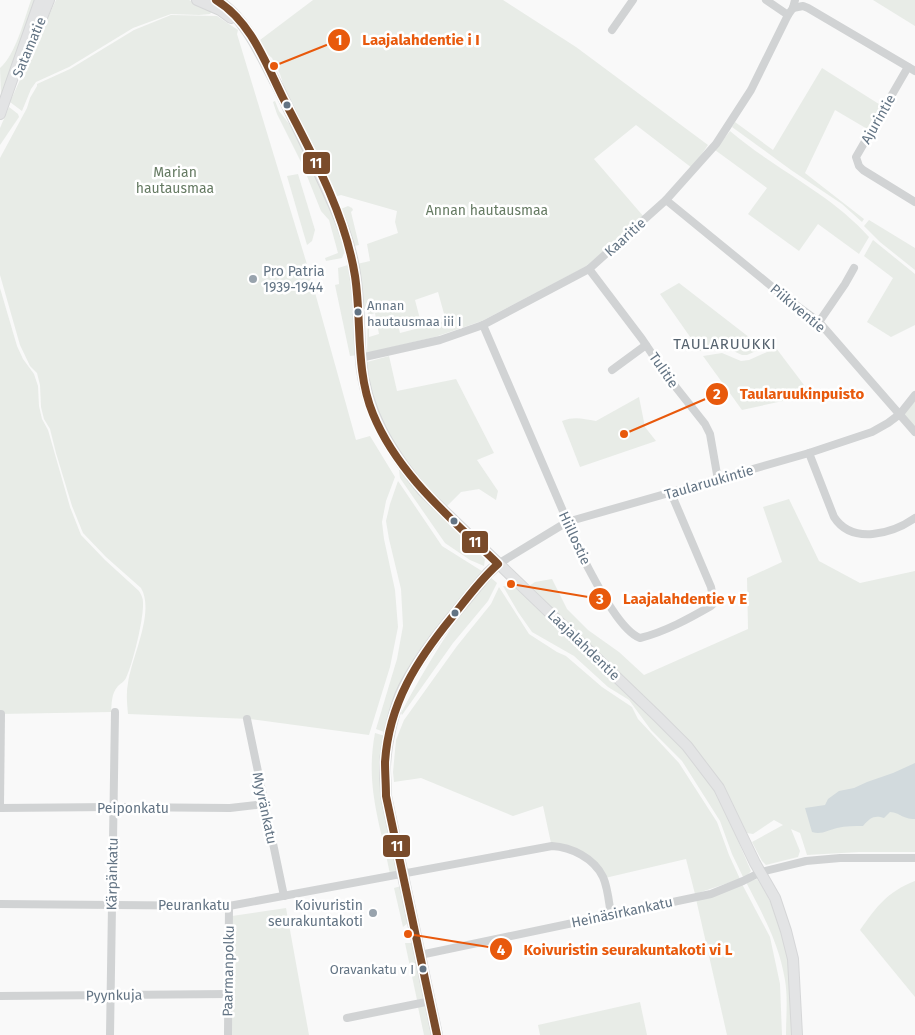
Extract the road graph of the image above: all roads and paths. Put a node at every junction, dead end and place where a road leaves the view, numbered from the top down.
1 (40, 0) edge
2 (49, 0) edge
3 (197, 0) edge
4 (216, 0) edge
5 (633, 0) edge
6 (766, 0) edge
7 (792, 8) edge
8 (244, 27) junction
9 (612, 30) dead end
10 (911, 69) edge
11 (8, 94) junction
12 (0, 114) edge
13 (666, 200) junction
14 (915, 202) edge
15 (854, 268) dead end
16 (589, 269) junction
17 (819, 322) junction
18 (484, 325) junction
19 (646, 345) junction
20 (360, 358) junction
21 (612, 370) dead end
22 (915, 395) edge
23 (900, 414) junction
24 (915, 432) edge
25 (809, 454) junction
26 (718, 480) junction
27 (671, 493) junction
28 (915, 518) edge
29 (566, 522) junction
30 (498, 564) junction
31 (114, 712) dead end
32 (1, 714) edge
33 (247, 719) dead end
34 (265, 804) junction
35 (0, 807) edge
36 (113, 807) junction
37 (915, 858) edge
38 (761, 872) junction
39 (402, 874) junction
40 (284, 896) junction
41 (0, 904) edge
42 (112, 905) junction
43 (229, 906) junction
44 (611, 915) junction
45 (420, 955) junction
46 (228, 994) junction
47 (0, 996) edge
48 (111, 996) junction
49 (431, 1001) junction
50 (347, 1018) dead end
51 (110, 1035) edge
52 (228, 1035) edge
53 (437, 1035) edge
54 (797, 1035) edge

1 - 11 street, Satamatie
2 - 11 street, Satamatie
3 - 8 street, Laajalahdentie
4 - 8 street, Laajalahdentie
5 - 9 street
6 - 7 street
7 - 10 street
7 - 13 street, Kaaritie
8 - 20 street, Laajalahdentie
10 - 14 street, Ajurintie
11 - 12 street, Satamatie
13 - 16 street, Kaaritie
13 - 17 street, Piikiventie
15 - 17 street
16 - 18 street, Kaaritie
16 - 19 street, Tulitie
17 - 23 street, Piikiventie
18 - 20 street, Kaaritie
18 - 29 street, Hiillostie
19 - 21 street
19 - 26 street, Tulitie
20 - 30 street, Laajalahdentie
22 - 23 street, Taularuukintie
23 - 24 street, Piikiventie
23 - 25 street, Taularuukintie
25 - 26 street, Taularuukintie
25 - 28 street
26 - 27 street, Taularuukintie
27 - 29 street, Taularuukintie
27 - 29 street, Hiillostie
29 - 30 street, Taularuukintie
30 - 38 street, Laajalahdentie
30 - 39 street
31 - 36 street, Kärpänkatu
32 - 35 street
33 - 34 street, Myyränkatu
34 - 36 street, Peiponkatu
34 - 40 street, Myyränkatu
35 - 36 street, Peiponkatu
36 - 42 street, Kärpänkatu
37 - 38 street, Heinäsirkankatu
38 - 44 street, Heinäsirkankatu
38 - 54 street, Laajalahdentie
39 - 40 street, Peurankatu
39 - 44 street, Peurankatu
39 - 45 street
40 - 43 street, Peurankatu
41 - 42 street, Peurankatu
42 - 43 street, Peurankatu
42 - 48 street, Kärpänkatu
43 - 46 street, Paarmanpolku
44 - 45 street, Heinäsirkankatu
45 - 49 street
46 - 48 street, Pyynkuja
46 - 52 street, Paarmanpolku
47 - 48 street, Pyynkuja
48 - 51 street, Kärpänkatu
49 - 50 street
49 - 53 street

